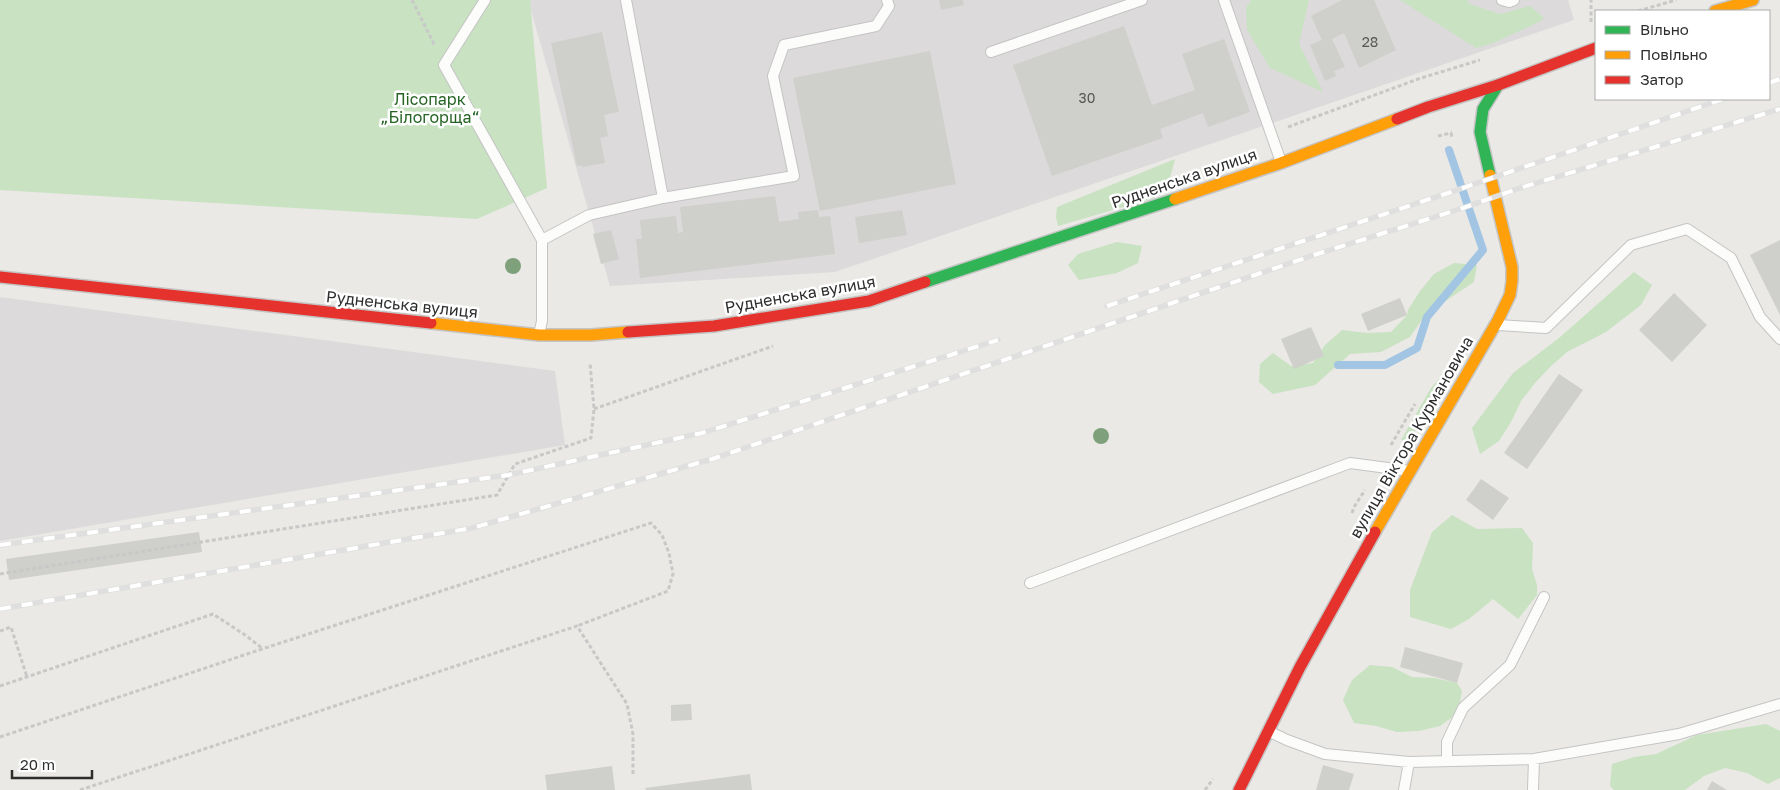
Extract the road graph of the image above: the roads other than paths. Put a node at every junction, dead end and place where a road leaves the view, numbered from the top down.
1 (486, 0) edge
2 (626, 0) edge
3 (887, 0) edge
4 (1142, 0) edge
5 (1224, 0) edge
6 (1502, 0) edge
7 (1514, 0) edge
8 (1753, 0) edge
9 (1718, 10) edge
10 (1595, 48) edge
11 (991, 52) dead end
12 (1498, 85) junction
13 (1281, 163) junction
14 (663, 198) junction
15 (542, 240) junction
16 (0, 278) edge
17 (1494, 325) junction
18 (539, 335) junction
19 (1780, 339) edge
20 (1410, 471) junction
21 (1030, 583) dead end
22 (1544, 597) dead end
23 (1780, 704) edge
24 (1267, 730) junction
25 (1534, 759) junction
26 (1447, 761) junction
27 (1409, 762) junction
28 (1239, 790) edge
29 (1404, 790) edge
30 (1533, 790) edge

1 - 15 lane
2 - 14 lane
3 - 14 lane
4 - 11 lane
5 - 13 lane
6 - 7 lane
8 - 9 street
10 - 12 street, Рудненська вулиця
12 - 13 street, Рудненська вулиця
12 - 17 street, вулиця Віктора Курмановича
13 - 18 street, Рудненська вулиця
14 - 15 lane
15 - 18 lane
16 - 18 street, Рудненська вулиця
17 - 19 lane
17 - 20 street, вулиця Віктора Курмановича
20 - 21 lane
20 - 24 street, вулиця Віктора Курмановича
22 - 26 lane
23 - 25 lane
24 - 27 lane
24 - 28 street, вулиця Віктора Курмановича
25 - 26 lane
25 - 30 lane
26 - 27 lane
27 - 29 lane

